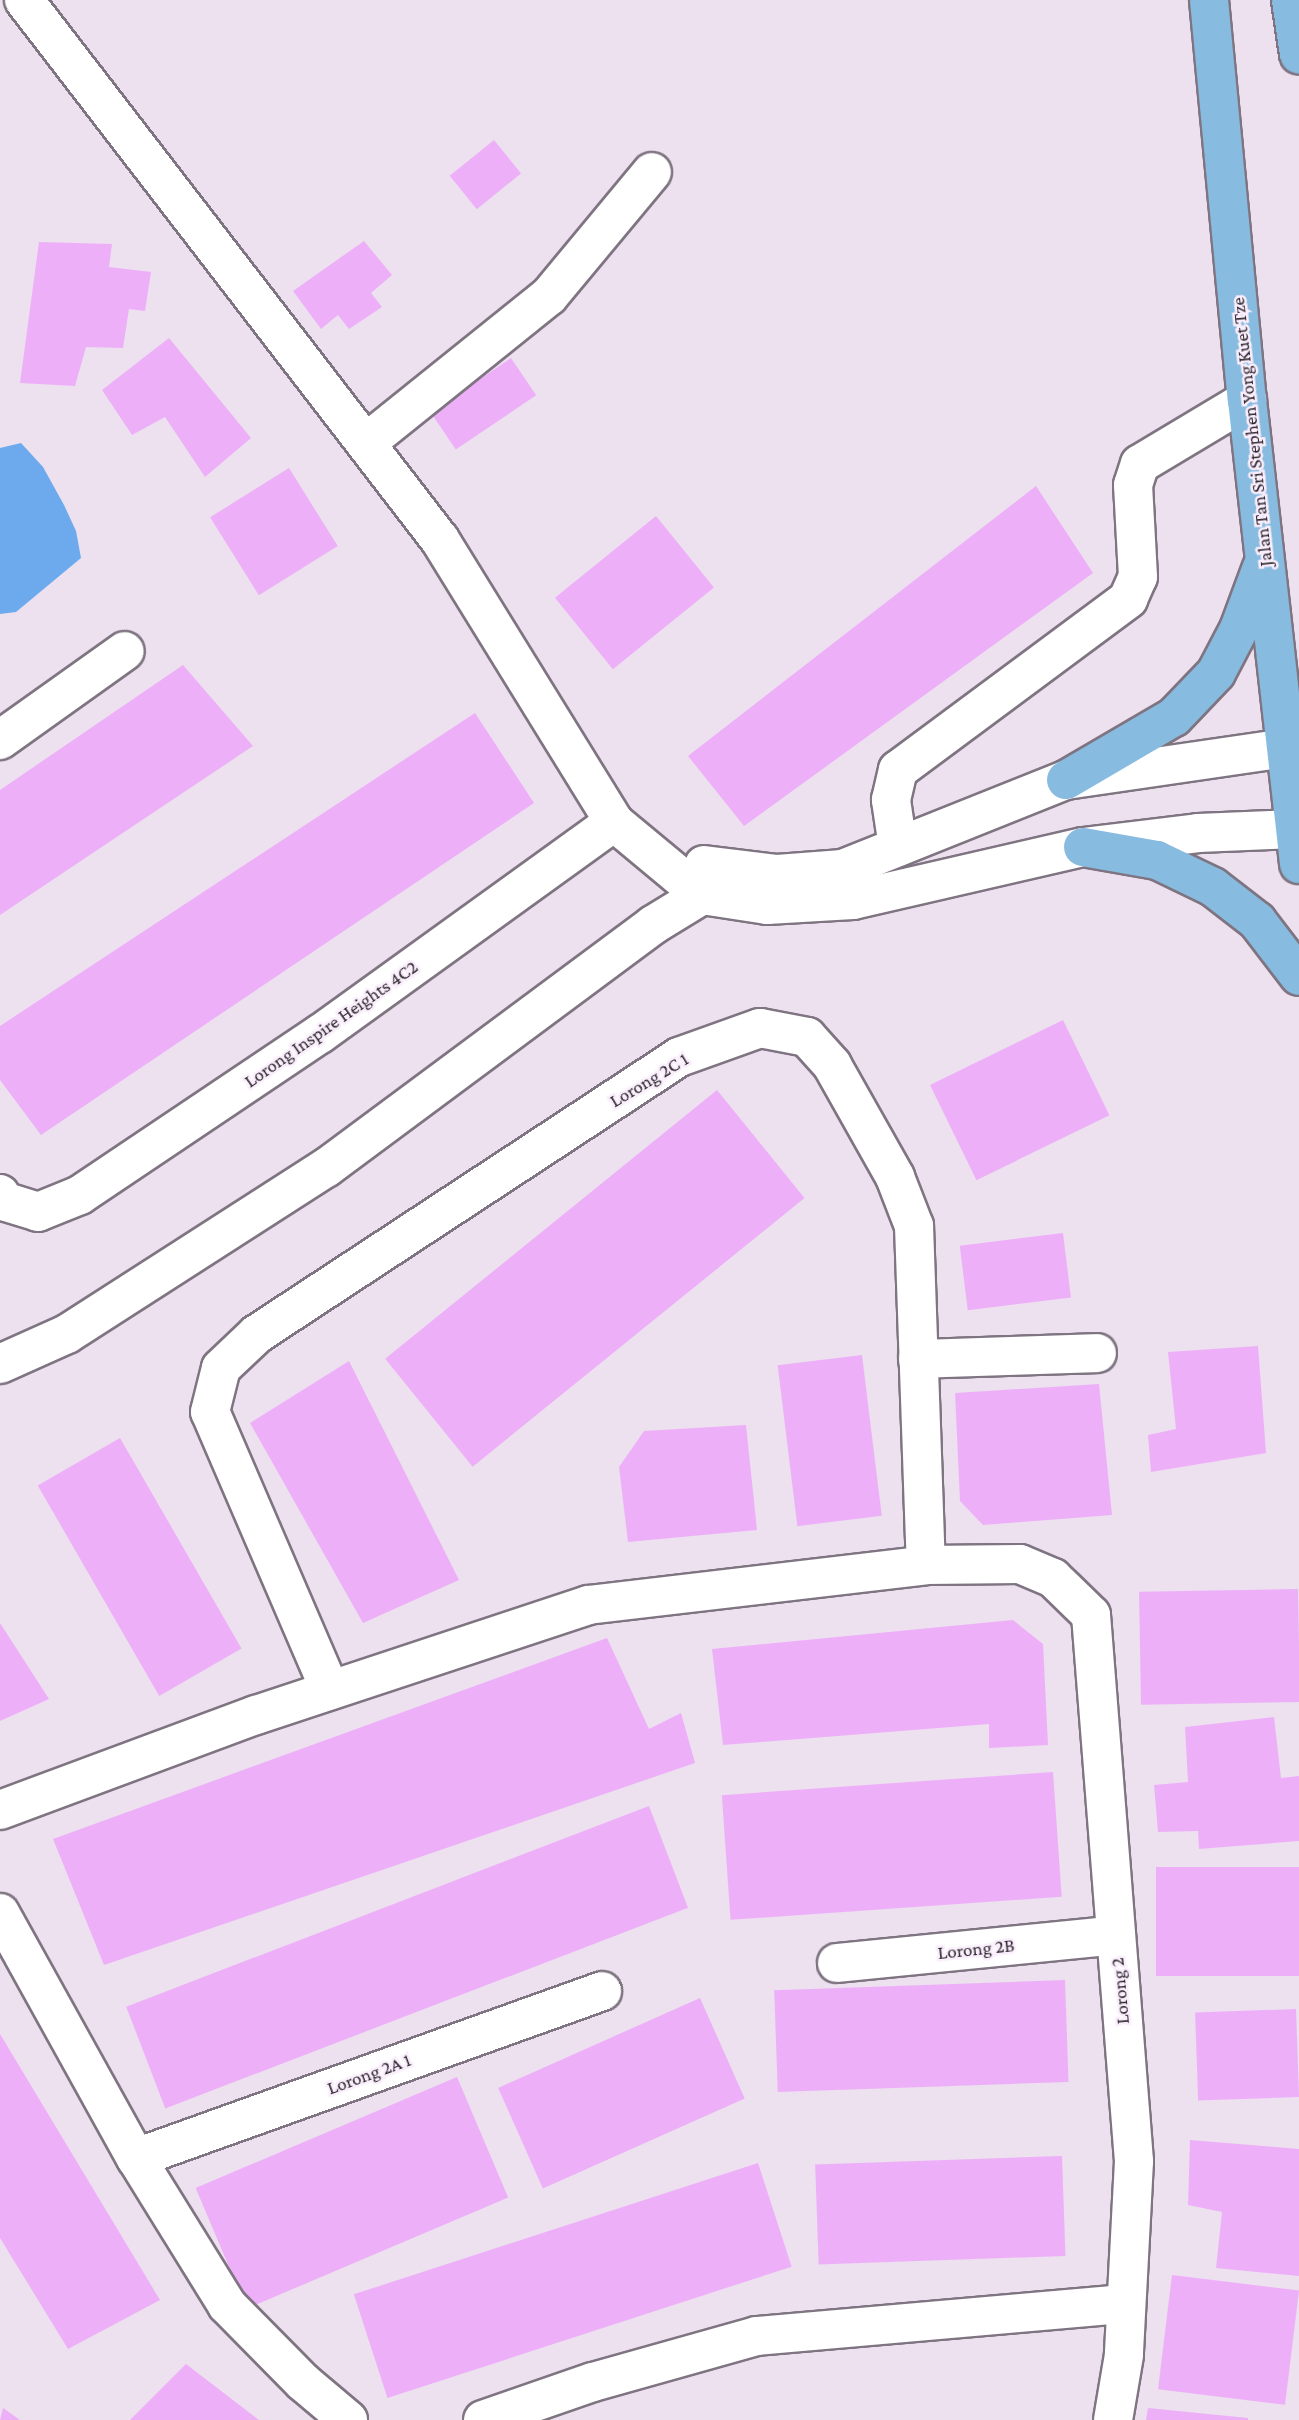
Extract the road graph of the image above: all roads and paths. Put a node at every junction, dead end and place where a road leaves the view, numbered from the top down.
1 (24, 0) edge
2 (1209, 0) edge
3 (1291, 0) edge
4 (1299, 54) edge
5 (652, 172) dead end
6 (1247, 400) junction
7 (366, 443) junction
8 (1265, 559) junction
9 (125, 651) dead end
10 (0, 740) edge
11 (1293, 748) edge
12 (1066, 780) junction
13 (614, 822) junction
14 (1298, 840) edge
15 (898, 847) junction
16 (1083, 847) junction
17 (715, 883) junction
18 (1299, 976) edge
19 (0, 1194) edge
20 (1097, 1353) dead end
21 (918, 1359) junction
22 (0, 1364) edge
23 (926, 1565) junction
24 (330, 1690) junction
25 (0, 1810) edge
26 (0, 1913) edge
27 (1116, 1935) junction
28 (837, 1963) dead end
29 (601, 1991) dead end
30 (136, 2158) junction
31 (1126, 2304) junction
32 (348, 2420) edge
33 (483, 2420) edge
34 (1113, 2420) edge

1 - 7 street
2 - 6 main road, Jalan Tan Sri Stephen Yong Kuet Tze
3 - 4 main road
5 - 7 street
6 - 8 main road, Jalan Tan Sri Stephen Yong Kuet Tze
6 - 15 street
7 - 13 street
8 - 11 main road, Jalan Tan Sri Stephen Yong Kuet Tze
8 - 12 main road
9 - 10 street
11 - 12 street
11 - 14 main road, Jalan Tan Sri Stephen Yong Kuet Tze
12 - 15 street
13 - 17 street
13 - 19 street, Lorong Inspire Heights 4C2
14 - 16 street
15 - 17 street
16 - 17 street
16 - 18 main road
17 - 22 street
20 - 21 street
21 - 23 street, Lorong 2C 1
21 - 24 street, Lorong 2C 1
23 - 24 street
23 - 27 street, Lorong 2
24 - 25 street
26 - 30 street
27 - 28 street, Lorong 2B
27 - 31 street, Lorong 2
29 - 30 street, Lorong 2A 1
30 - 32 street
31 - 33 street
31 - 34 street, Lorong 2

